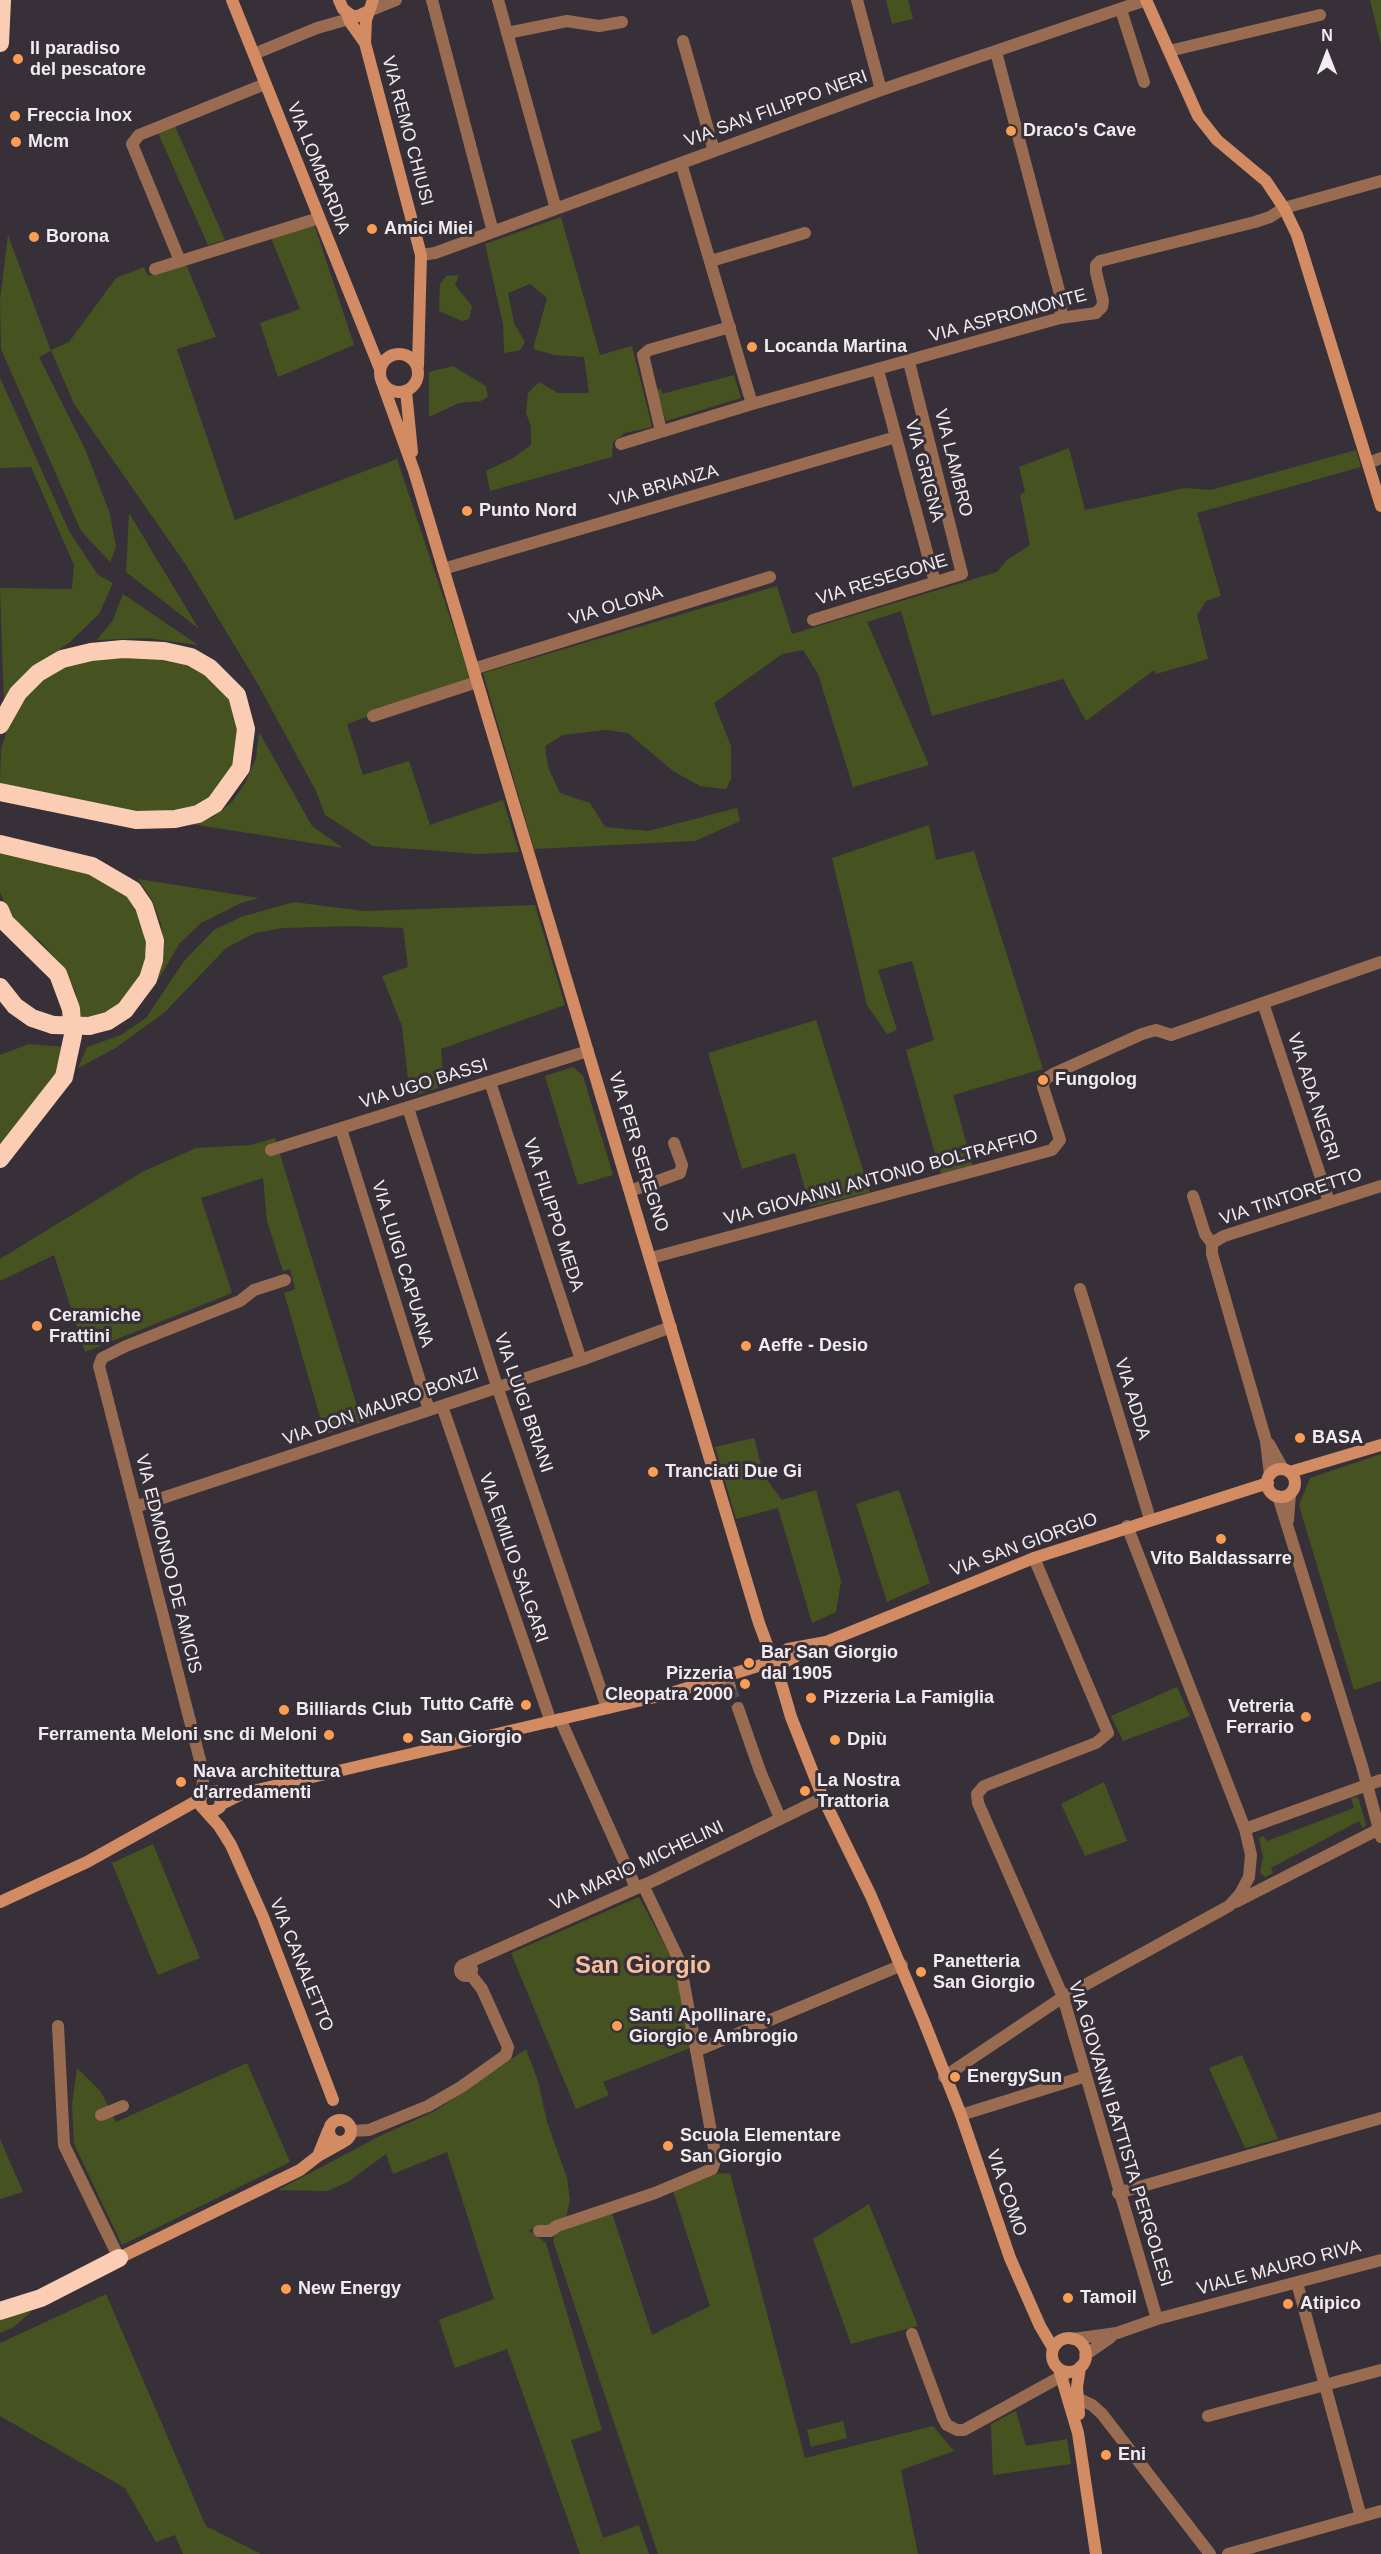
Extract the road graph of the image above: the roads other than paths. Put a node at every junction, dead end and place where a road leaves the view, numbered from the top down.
1 (2, 0) edge
2 (232, 0) edge
3 (396, 0) edge
4 (432, 0) edge
5 (498, 0) edge
6 (857, 0) edge
7 (1146, 0) edge
8 (353, 9) edge
9 (1121, 10) junction
10 (1320, 15) dead end
11 (622, 22) dead end
12 (507, 33) junction
13 (682, 41) dead end
14 (0, 42) edge
15 (365, 42) junction
16 (1169, 51) junction
17 (996, 52) junction
18 (254, 54) junction
19 (1144, 82) dead end
20 (265, 84) junction
21 (881, 90) junction
22 (714, 151) junction
23 (681, 163) junction
24 (1381, 181) edge
25 (1284, 208) junction
26 (556, 209) junction
27 (319, 218) junction
28 (493, 232) junction
29 (805, 233) dead end
30 (421, 255) junction
31 (180, 261) junction
32 (711, 261) junction
33 (155, 269) dead end
34 (1060, 318) junction
35 (730, 327) junction
36 (418, 335) junction
37 (373, 347) junction
38 (395, 354) junction
39 (909, 362) junction
40 (417, 366) junction
41 (878, 369) junction
42 (381, 375) junction
43 (406, 391) junction
44 (752, 404) junction
45 (661, 431) junction
46 (896, 437) junction
47 (621, 444) dead end
48 (1381, 458) edge
49 (1368, 463) junction
50 (414, 471) junction
51 (1381, 506) edge
52 (443, 569) junction
53 (962, 573) joint
54 (770, 577) dead end
55 (935, 582) junction
56 (813, 620) dead end
57 (473, 669) junction
58 (477, 682) junction
59 (373, 716) dead end
60 (0, 725) edge
61 (0, 792) edge
62 (0, 844) edge
63 (0, 910) edge
64 (1381, 962) edge
65 (0, 987) edge
66 (1263, 1003) junction
67 (588, 1051) junction
68 (490, 1083) junction
69 (408, 1108) junction
70 (341, 1129) junction
71 (674, 1143) dead end
72 (271, 1150) dead end
73 (0, 1159) edge
74 (1381, 1186) edge
75 (630, 1191) junction
76 (1193, 1196) dead end
77 (1329, 1202) junction
78 (1212, 1243) junction
79 (651, 1258) junction
80 (285, 1280) dead end
81 (1080, 1289) dead end
82 (671, 1327) junction
83 (581, 1360) junction
84 (497, 1386) junction
85 (442, 1406) junction
86 (429, 1410) junction
87 (1266, 1441) junction
88 (1381, 1445) edge
89 (1289, 1474) junction
90 (1275, 1488) junction
91 (135, 1507) junction
92 (1150, 1519) junction
93 (1127, 1526) junction
94 (1034, 1558) junction
95 (779, 1656) junction
96 (607, 1708) junction
97 (738, 1708) tunnel mouth
98 (556, 1721) junction
99 (202, 1770) junction
100 (1381, 1780) edge
101 (1367, 1785) junction
102 (218, 1798) junction
103 (824, 1798) junction
104 (202, 1804) junction
105 (780, 1818) junction
106 (1245, 1828) junction
107 (1380, 1833) edge
108 (231, 1845) junction
109 (640, 1887) junction
110 (0, 1902) edge
111 (1229, 1906) junction
112 (902, 1965) junction
113 (1063, 1996) junction
114 (58, 2026) dead end
115 (696, 2052) junction
116 (1086, 2076) junction
117 (946, 2082) junction
118 (333, 2100) junction
119 (123, 2106) dead end
120 (101, 2115) dead end
121 (961, 2115) junction
122 (1381, 2118) edge
123 (349, 2126) junction
124 (329, 2129) junction
125 (343, 2142) junction
126 (318, 2156) junction
127 (1118, 2193) junction
128 (539, 2230) dead end
129 (119, 2258) junction
130 (1381, 2260) edge
131 (1296, 2283) junction
132 (1033, 2310) junction
133 (0, 2311) edge
134 (1157, 2319) junction
135 (1117, 2333) junction
136 (912, 2334) dead end
137 (1068, 2339) junction
138 (1053, 2348) junction
139 (1085, 2355) junction
140 (1381, 2370) edge
141 (1068, 2371) junction
142 (1324, 2385) junction
143 (1077, 2398) junction
144 (1208, 2416) dead end
145 (1078, 2433) junction
146 (1381, 2511) edge
147 (1361, 2517) junction
148 (1096, 2554) edge
149 (1210, 2554) edge
150 (1228, 2554) edge

1 - 14 highway
2 - 18 street, VIA LOMBARDIA
3 - 8 street
4 - 28 street
5 - 12 street
6 - 21 street
7 - 9 street, VIA SAN FILIPPO NERI
7 - 16 street
8 - 15 street, VIA REMO CHIUSI
8 - 15 street, VIA REMO CHIUSI
8 - 18 street
9 - 17 street, VIA SAN FILIPPO NERI
9 - 19 street
10 - 16 street
11 - 12 street
12 - 26 street
13 - 22 street
15 - 30 street, VIA REMO CHIUSI
16 - 25 street
17 - 21 street, VIA SAN FILIPPO NERI
17 - 34 street
18 - 20 street, VIA LOMBARDIA
20 - 27 street, VIA LOMBARDIA
20 - 31 street
21 - 22 street, VIA SAN FILIPPO NERI
22 - 23 street, VIA SAN FILIPPO NERI
23 - 26 street, VIA SAN FILIPPO NERI
23 - 32 street
24 - 25 street
25 - 34 street, VIA ASPROMONTE
25 - 49 street
26 - 28 street, VIA SAN FILIPPO NERI
27 - 31 street
27 - 37 street, VIA LOMBARDIA
28 - 30 street, VIA SAN FILIPPO NERI
29 - 32 street
30 - 36 street, VIA REMO CHIUSI
31 - 33 street
32 - 35 street
34 - 39 street, VIA ASPROMONTE
35 - 44 street
35 - 45 street
36 - 38 street
36 - 40 street, VIA REMO CHIUSI
37 - 38 street
37 - 42 street, VIA LOMBARDIA
38 - 40 street
38 - 42 street
39 - 41 street, VIA ASPROMONTE
39 - 53 street, VIA LAMBRO
40 - 43 street, VIA LOMBARDIA
41 - 44 street, VIA ASPROMONTE
41 - 46 street, VIA GRIGNA
42 - 43 street
42 - 50 street, VIA LOMBARDIA
43 - 50 street, VIA LOMBARDIA
44 - 45 street, VIA ASPROMONTE
45 - 47 street, VIA ASPROMONTE
46 - 52 street, VIA BRIANZA
46 - 55 street, VIA GRIGNA
48 - 49 street
49 - 51 street
50 - 52 street, VIA LOMBARDIA
52 - 57 street, VIA LOMBARDIA
53 - 55 street, VIA RESEGONE
54 - 57 street, VIA OLONA
55 - 56 street, VIA RESEGONE
57 - 58 street, VIA PER SEREGNO
58 - 59 street
58 - 67 street, VIA PER SEREGNO
60 - 61 highway
62 - 65 highway, bridge
63 - 73 highway
64 - 66 street
66 - 77 street, VIA ADA NEGRI
66 - 79 street, VIA GIOVANNI ANTONIO BOLTRAFFIO
67 - 68 street, VIA UGO BASSI
67 - 75 street, VIA PER SEREGNO
68 - 69 street, VIA UGO BASSI
68 - 83 street, VIA FILIPPO MEDA
69 - 70 street, VIA UGO BASSI
69 - 84 street, VIA LUIGI BRIANI
70 - 72 street, VIA UGO BASSI
70 - 86 street, VIA LUIGI CAPUANA
71 - 75 street
74 - 77 street, VIA TINTORETTO
75 - 79 street, VIA PER SEREGNO
76 - 78 street
77 - 78 street, VIA TINTORETTO
78 - 87 street
79 - 82 street, VIA PER SEREGNO
80 - 91 street, VIA EDMONDO DE AMICIS
81 - 92 street, VIA ADDA
82 - 83 street, VIA DON MAURO BONZI
82 - 95 street, VIA PER SEREGNO
83 - 84 street, VIA DON MAURO BONZI
84 - 85 street, VIA DON MAURO BONZI
84 - 96 street, VIA LUIGI BRIANI
85 - 86 street, VIA DON MAURO BONZI
85 - 98 street, VIA EMILIO SALGARI
86 - 91 street, VIA DON MAURO BONZI
87 - 89 street
87 - 90 street
88 - 89 street, VIA SAN GIORGIO
89 - 90 street
89 - 90 street, VIA SAN GIORGIO
90 - 92 street, VIA SAN GIORGIO
90 - 101 street
91 - 99 street, VIA EDMONDO DE AMICIS
92 - 93 street, VIA SAN GIORGIO
93 - 94 street, VIA SAN GIORGIO
93 - 106 street
94 - 95 street, VIA SAN GIORGIO
94 - 113 street, VIA GIOVANNI BATTISTA PERGOLESI
95 - 96 street, VIA SAN GIORGIO
95 - 103 street, VIA PER SEREGNO
96 - 98 street, VIA SAN GIORGIO
97 - 105 street
98 - 102 street, VIA SAN GIORGIO
98 - 109 street, VIA EMILIO SALGARI
99 - 102 street, VIA EDMONDO DE AMICIS
99 - 104 street, VIA EDMONDO DE AMICIS
100 - 101 street
101 - 106 street
101 - 107 street
102 - 104 street
102 - 104 street
102 - 108 street, VIA CANALETTO
103 - 105 street, VIA MARIO MICHELINI
103 - 112 street, VIA PER SEREGNO
104 - 108 street, VIA CANALETTO
104 - 110 street
105 - 109 street, VIA MARIO MICHELINI
106 - 111 street
107 - 111 street
108 - 118 street, VIA CANALETTO
109 - 115 street, VIA EMILIO SALGARI
109 - 123 street, VIA MARIO MICHELINI
111 - 113 street
112 - 115 street
112 - 117 street, VIA PER SEREGNO
113 - 116 street, VIA GIOVANNI BATTISTA PERGOLESI
113 - 117 street
114 - 129 street
115 - 128 street, VIA EMILIO SALGARI
116 - 121 street
116 - 127 street, VIA GIOVANNI BATTISTA PERGOLESI
117 - 121 street, VIA COMO
118 - 123 street, VIA CANALETTO
118 - 124 street, VIA CANALETTO
119 - 120 street
121 - 132 street, VIA COMO
122 - 127 street
123 - 124 street
123 - 125 street
124 - 125 street
124 - 126 street, VIA CANALETTO
125 - 126 street
126 - 129 street
127 - 134 street, VIA GIOVANNI BATTISTA PERGOLESI
129 - 133 highway
130 - 131 street, VIALE MAURO RIVA
131 - 134 street, VIALE MAURO RIVA
131 - 142 street
132 - 137 street, VIA COMO
132 - 138 street, VIA COMO
134 - 135 street, VIALE MAURO RIVA
135 - 137 street, VIALE MAURO RIVA
135 - 139 street, VIALE MAURO RIVA
136 - 141 street
137 - 138 street
137 - 139 street
138 - 141 street
139 - 141 street
140 - 142 street
141 - 143 street
141 - 145 street
142 - 144 street
142 - 147 street
143 - 145 street
143 - 149 street
145 - 148 street
146 - 147 street
147 - 150 street

